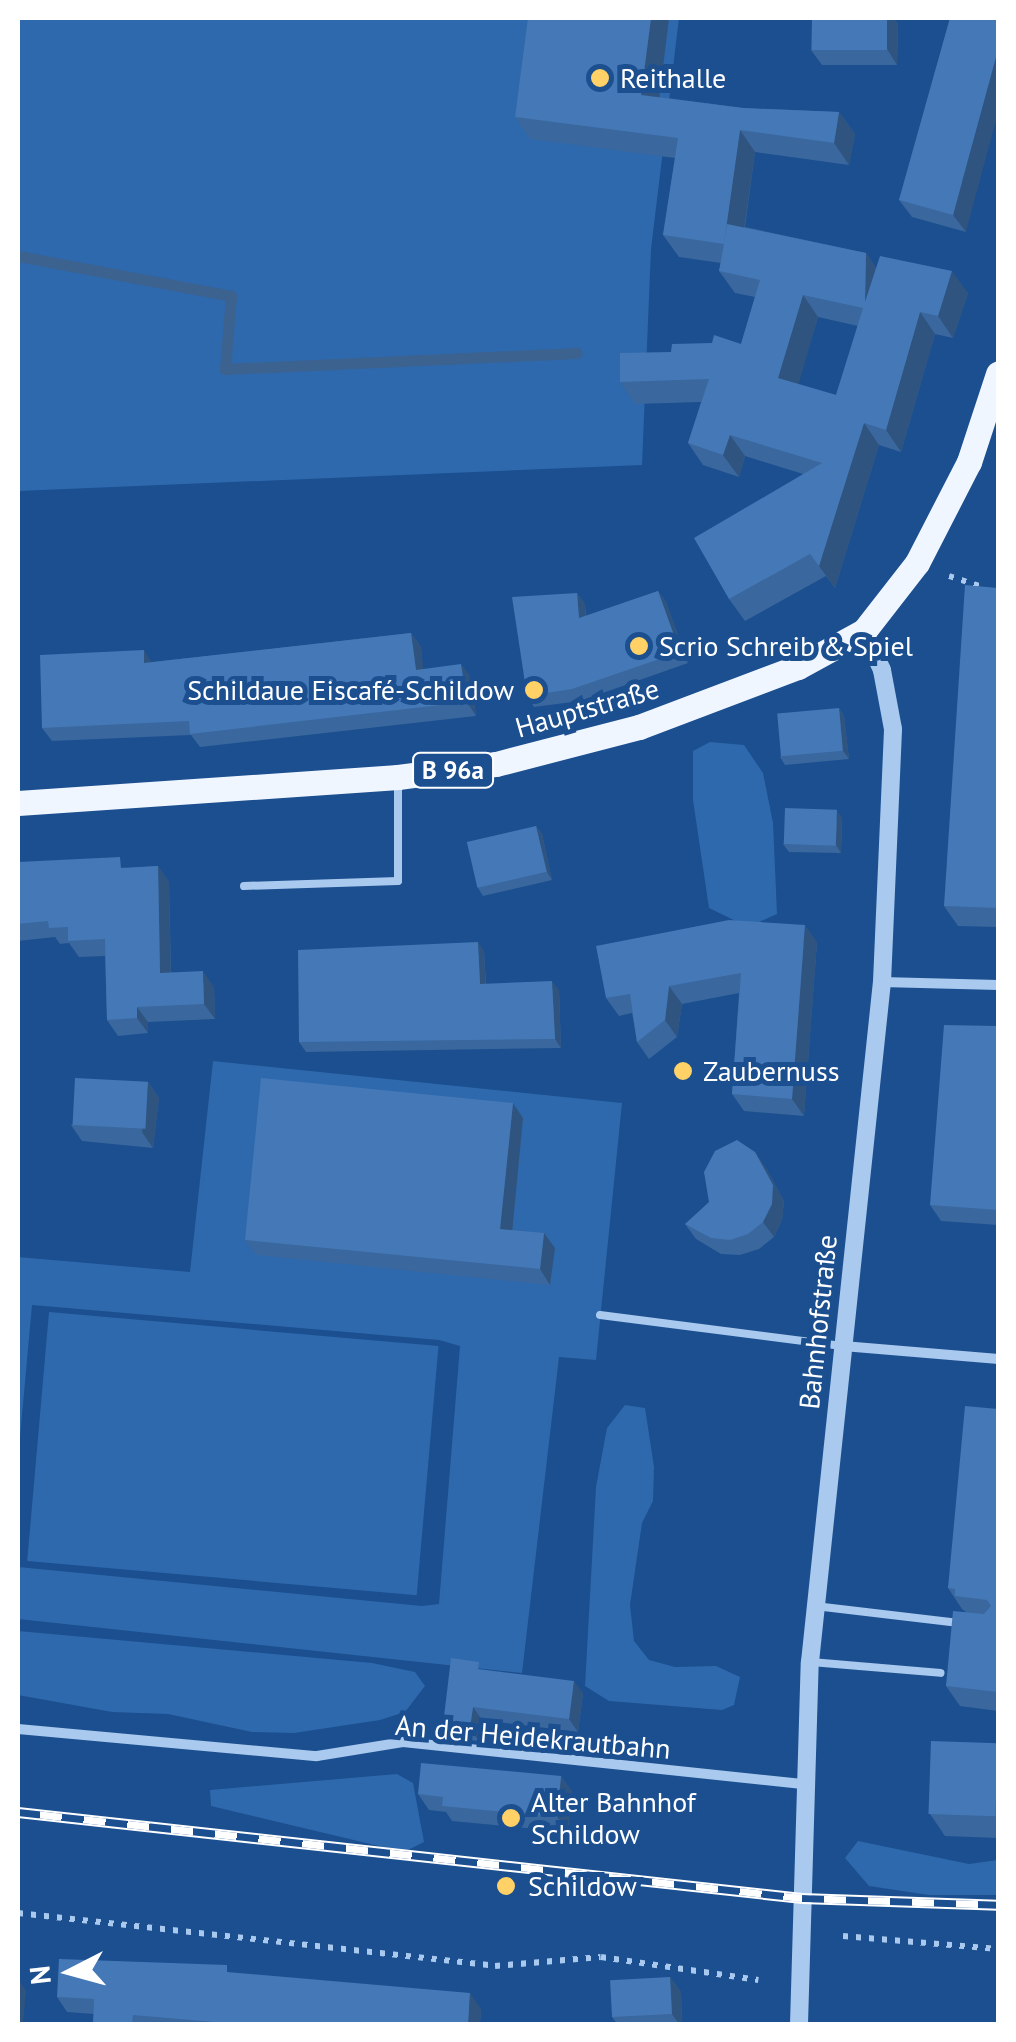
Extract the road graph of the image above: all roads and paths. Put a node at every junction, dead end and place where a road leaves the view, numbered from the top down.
1 (998, 374) edge
2 (948, 576) dead end
3 (997, 592) edge
4 (864, 631) junction
5 (398, 777) junction
6 (18, 802) edge
7 (244, 886) dead end
8 (882, 982) junction
9 (998, 985) edge
10 (600, 1315) dead end
11 (842, 1346) junction
12 (998, 1359) edge
13 (816, 1606) junction
14 (962, 1623) edge
15 (810, 1662) junction
16 (941, 1672) dead end
17 (18, 1729) edge
18 (805, 1784) junction
19 (18, 1913) edge
20 (843, 1936) dead end
21 (998, 1949) edge
22 (758, 1980) dead end
23 (799, 2024) edge

1 - 4 main road, Hauptstraße / B 96a
2 - 3 path
4 - 5 main road, Hauptstraße / B 96a
4 - 8 street, Bahnhofstraße
5 - 6 main road, Hauptstraße / B 96a
5 - 7 lane
8 - 9 street
8 - 11 street, Bahnhofstraße
10 - 11 lane
11 - 12 street
11 - 13 street, Bahnhofstraße
13 - 14 lane
13 - 15 street, Bahnhofstraße
15 - 16 lane
15 - 18 street, Bahnhofstraße
17 - 18 street, An der Heidekrautbahn
18 - 23 street, Bahnhofstraße
19 - 22 path
20 - 21 path

